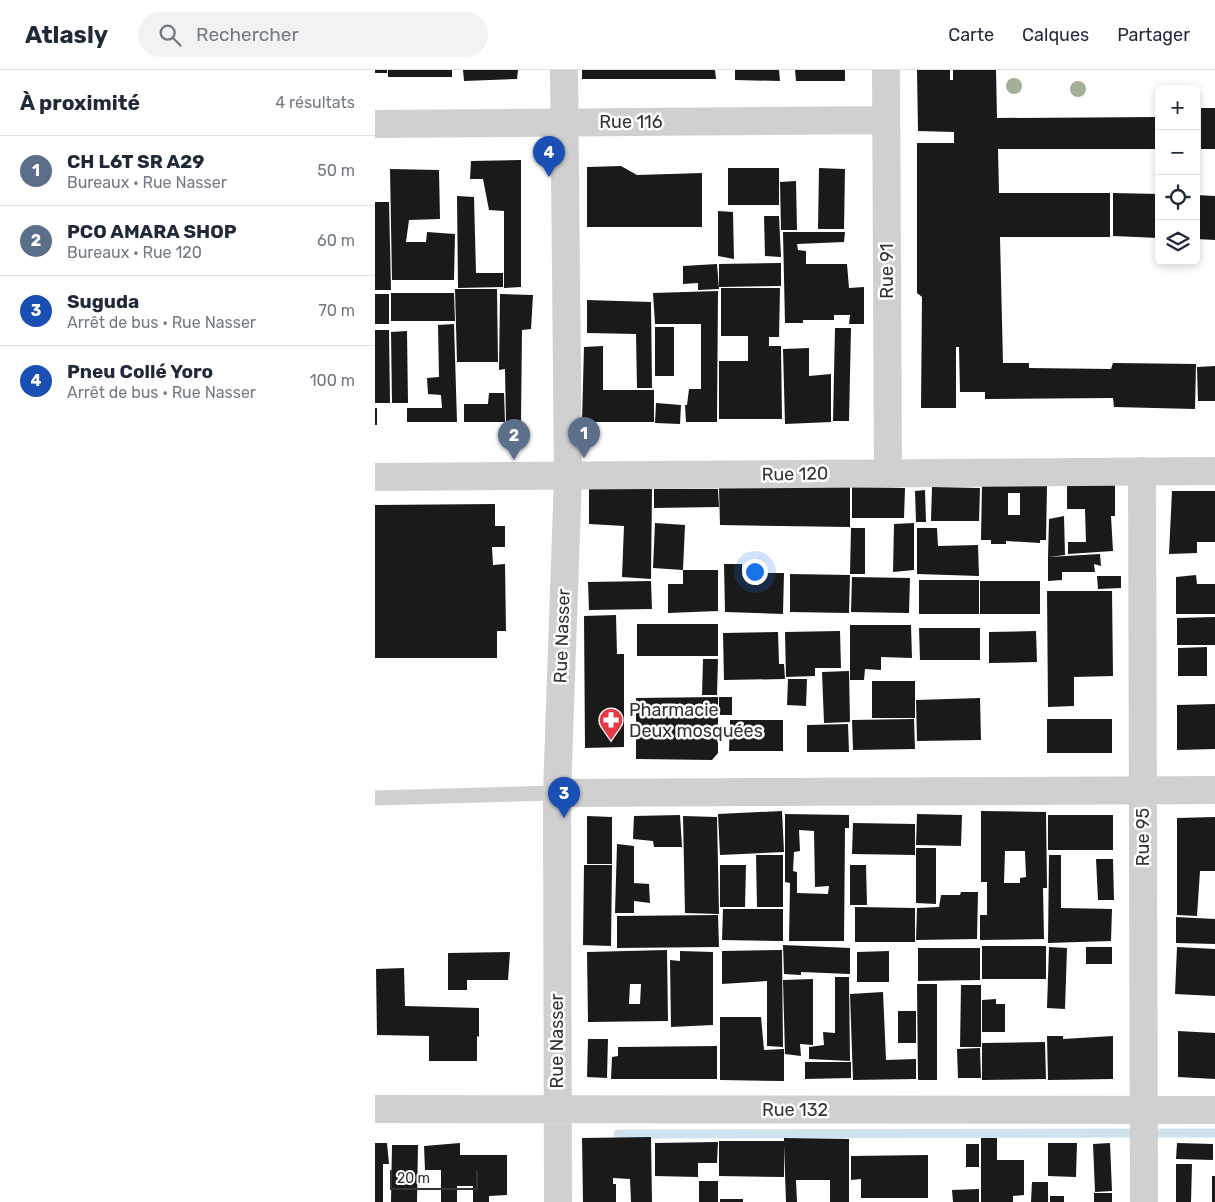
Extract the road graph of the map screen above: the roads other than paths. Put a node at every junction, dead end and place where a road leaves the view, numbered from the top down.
1 (564, 70) edge
2 (886, 70) edge
3 (886, 120) junction
4 (564, 122) junction
5 (375, 124) edge
6 (1142, 471) junction
7 (1215, 471) edge
8 (888, 473) junction
9 (375, 476) edge
10 (568, 476) junction
11 (1143, 790) junction
12 (1215, 790) edge
13 (557, 793) junction
14 (375, 798) edge
15 (375, 1110) edge
16 (557, 1110) junction
17 (1144, 1110) junction
18 (1215, 1110) edge
19 (558, 1202) edge
20 (1144, 1202) edge

1 - 4 street, Rue Nasser
2 - 3 street, Rue 91
3 - 4 street, Rue 116
3 - 8 street, Rue 91
4 - 5 street, Rue 116
4 - 10 street, Rue Nasser
6 - 7 street, Rue 120
6 - 8 street, Rue 120
6 - 11 street, Rue 95
8 - 10 street, Rue 120
9 - 10 street, Rue 120
10 - 13 street, Rue Nasser
11 - 12 street
11 - 13 street
11 - 17 street, Rue 95
13 - 14 lane
13 - 16 street, Rue Nasser
15 - 16 street, Rue 132
16 - 17 street, Rue 132
16 - 19 street, Rue Nasser
17 - 18 street, Rue 132
17 - 20 street, Rue 95

